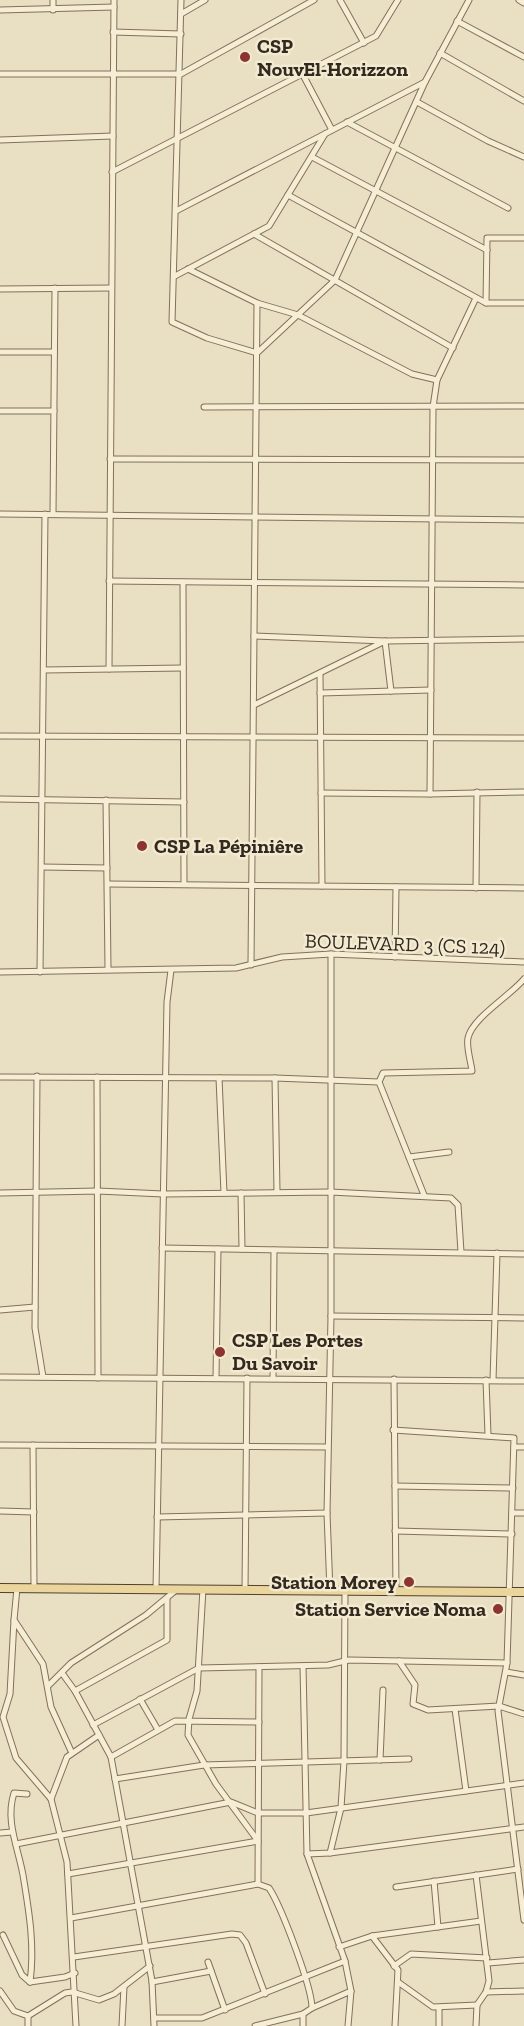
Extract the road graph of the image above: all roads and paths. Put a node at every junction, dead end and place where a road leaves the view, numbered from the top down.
1 (54, 0) edge
2 (114, 0) edge
3 (182, 0) edge
4 (205, 0) edge
5 (314, 0) edge
6 (340, 0) edge
7 (398, 0) edge
8 (470, 0) edge
9 (519, 0) edge
10 (524, 3) edge
11 (114, 8) junction
12 (0, 10) edge
13 (53, 10) junction
14 (182, 14) junction
15 (457, 21) junction
16 (113, 32) junction
17 (181, 34) junction
18 (364, 42) junction
19 (440, 53) junction
20 (524, 57) edge
21 (302, 73) junction
22 (0, 74) edge
23 (181, 74) junction
24 (113, 75) junction
25 (424, 82) junction
26 (524, 101) edge
27 (417, 102) junction
28 (347, 122) junction
29 (329, 131) junction
30 (112, 136) junction
31 (180, 137) junction
32 (0, 140) edge
33 (397, 147) junction
34 (312, 157) junction
35 (524, 157) edge
36 (112, 172) junction
37 (376, 192) junction
38 (288, 195) junction
39 (508, 208) dead end
40 (176, 211) junction
41 (357, 233) junction
42 (254, 234) junction
43 (524, 238) edge
44 (487, 250) junction
45 (188, 269) junction
46 (175, 276) junction
47 (335, 280) junction
48 (0, 288) edge
49 (55, 288) junction
50 (111, 288) junction
51 (476, 298) junction
52 (257, 303) junction
53 (486, 303) junction
54 (524, 303) edge
55 (298, 315) junction
56 (453, 348) junction
57 (0, 352) edge
58 (54, 352) junction
59 (257, 353) junction
60 (437, 381) junction
61 (524, 406) edge
62 (256, 407) junction
63 (433, 407) junction
64 (204, 408) dead end
65 (0, 411) edge
66 (54, 411) junction
67 (110, 459) junction
68 (256, 460) junction
69 (433, 460) junction
70 (524, 460) edge
71 (0, 514) edge
72 (45, 514) junction
73 (53, 514) junction
74 (110, 515) junction
75 (255, 517) junction
76 (432, 519) junction
77 (524, 520) edge
78 (109, 581) junction
79 (183, 582) junction
80 (255, 582) junction
81 (432, 584) junction
82 (524, 585) edge
83 (254, 636) junction
84 (431, 638) junction
85 (524, 639) edge
86 (385, 641) junction
87 (183, 668) junction
88 (109, 669) junction
89 (44, 670) junction
90 (320, 673) junction
91 (431, 690) junction
92 (391, 691) junction
93 (320, 693) junction
94 (254, 705) junction
95 (0, 736) edge
96 (43, 736) junction
97 (184, 737) junction
98 (253, 737) junction
99 (430, 737) junction
100 (321, 738) junction
101 (524, 738) edge
102 (477, 792) junction
103 (524, 792) edge
104 (321, 793) junction
105 (430, 794) junction
106 (0, 798) edge
107 (43, 799) junction
108 (106, 800) junction
109 (184, 802) junction
110 (42, 867) junction
111 (107, 868) junction
112 (108, 884) junction
113 (184, 884) junction
114 (252, 885) junction
115 (322, 886) junction
116 (396, 887) junction
117 (476, 888) junction
118 (524, 888) edge
119 (331, 954) junction
120 (395, 957) junction
121 (524, 962) edge
122 (251, 965) junction
123 (108, 969) junction
124 (171, 970) junction
125 (0, 972) edge
126 (40, 972) junction
127 (524, 979) edge
128 (37, 1076) junction
129 (0, 1077) edge
130 (97, 1077) junction
131 (165, 1078) junction
132 (219, 1078) junction
133 (275, 1078) junction
134 (333, 1080) junction
135 (380, 1082) junction
136 (449, 1152) dead end
137 (409, 1157) junction
138 (98, 1191) junction
139 (36, 1192) junction
140 (277, 1192) junction
141 (330, 1192) junction
142 (0, 1193) edge
143 (224, 1193) junction
144 (240, 1193) junction
145 (163, 1194) junction
146 (424, 1195) junction
147 (162, 1248) junction
148 (218, 1249) junction
149 (242, 1249) junction
150 (274, 1250) junction
151 (331, 1251) junction
152 (461, 1252) junction
153 (496, 1253) junction
154 (524, 1254) edge
155 (35, 1307) junction
156 (0, 1310) edge
157 (331, 1316) junction
158 (495, 1317) junction
159 (524, 1317) edge
160 (0, 1377) edge
161 (43, 1377) junction
162 (98, 1378) junction
163 (160, 1378) junction
164 (216, 1378) junction
165 (247, 1378) junction
166 (273, 1378) junction
167 (329, 1378) junction
168 (394, 1379) junction
169 (486, 1380) junction
170 (493, 1380) junction
171 (524, 1381) edge
172 (393, 1430) junction
173 (488, 1436) junction
174 (0, 1445) edge
175 (33, 1445) junction
176 (159, 1446) junction
177 (246, 1447) junction
178 (327, 1447) junction
179 (514, 1447) junction
180 (524, 1447) edge
181 (395, 1486) junction
182 (513, 1488) junction
183 (0, 1511) edge
184 (34, 1512) junction
185 (327, 1513) junction
186 (512, 1513) junction
187 (524, 1513) edge
188 (246, 1515) junction
189 (157, 1517) junction
190 (395, 1531) junction
191 (512, 1534) junction
192 (0, 1588) edge
193 (17, 1588) junction
194 (34, 1588) junction
195 (156, 1589) junction
196 (177, 1589) junction
197 (203, 1589) junction
198 (246, 1590) junction
199 (330, 1591) junction
200 (345, 1591) junction
201 (396, 1591) junction
202 (510, 1592) junction
203 (524, 1592) edge
204 (166, 1599) junction
205 (14, 1620) junction
206 (343, 1661) junction
207 (399, 1661) junction
208 (507, 1664) junction
209 (303, 1666) junction
210 (259, 1667) junction
211 (199, 1668) junction
212 (506, 1672) junction
213 (62, 1673) junction
214 (524, 1675) edge
215 (48, 1686) junction
216 (383, 1690) dead end
217 (75, 1691) junction
218 (140, 1699) junction
219 (499, 1706) junction
220 (455, 1709) junction
221 (524, 1714) edge
222 (189, 1719) junction
223 (259, 1722) junction
224 (93, 1725) junction
225 (158, 1730) junction
226 (99, 1735) junction
227 (71, 1751) junction
228 (111, 1757) junction
229 (409, 1759) dead end
230 (380, 1760) junction
231 (344, 1761) junction
232 (305, 1762) junction
233 (259, 1763) junction
234 (204, 1765) junction
235 (115, 1779) junction
236 (524, 1783) edge
237 (508, 1786) junction
238 (465, 1791) junction
239 (27, 1794) dead end
240 (51, 1799) junction
241 (231, 1802) junction
242 (341, 1808) junction
243 (258, 1813) junction
244 (306, 1813) junction
245 (123, 1822) junction
246 (524, 1827) edge
247 (513, 1828) junction
248 (12, 1832) junction
249 (0, 1833) edge
250 (60, 1835) junction
251 (258, 1841) junction
252 (16, 1844) junction
253 (330, 1853) junction
254 (307, 1854) junction
255 (132, 1863) junction
256 (518, 1869) junction
257 (68, 1874) junction
258 (476, 1875) junction
259 (434, 1881) junction
260 (258, 1884) junction
261 (396, 1887) dead end
262 (139, 1907) junction
263 (71, 1918) junction
264 (524, 1919) edge
265 (481, 1920) junction
266 (438, 1927) junction
267 (3, 1935) dead end
268 (372, 1936) junction
269 (146, 1945) junction
270 (339, 1947) junction
271 (74, 1957) junction
272 (487, 1960) junction
273 (524, 1960) edge
274 (208, 1962) dead end
275 (345, 1962) junction
276 (150, 1966) junction
277 (394, 1966) junction
278 (211, 1971) junction
279 (75, 1972) junction
280 (304, 1978) junction
281 (30, 1982) junction
282 (152, 1982) junction
283 (398, 1982) junction
284 (124, 1987) junction
285 (0, 1991) edge
286 (351, 1991) junction
287 (524, 1991) edge
288 (486, 1992) junction
289 (76, 1993) junction
290 (265, 1994) junction
291 (477, 2005) junction
292 (312, 2008) junction
293 (439, 2008) junction
294 (225, 2010) junction
295 (303, 2014) junction
296 (28, 2016) junction
297 (154, 2018) junction
298 (195, 2019) junction
299 (28, 2026) edge
300 (76, 2026) edge
301 (122, 2026) edge
302 (154, 2026) edge
303 (196, 2026) edge
304 (255, 2026) edge
305 (303, 2026) edge
306 (348, 2026) edge
307 (395, 2026) edge
308 (439, 2026) edge
309 (476, 2026) edge

1 - 13 street
2 - 11 street
3 - 14 street
4 - 14 street
5 - 23 street
6 - 18 street
7 - 18 street
8 - 15 street
9 - 10 street
11 - 13 street
11 - 16 street
12 - 13 street
14 - 17 street
15 - 19 street
15 - 20 street
16 - 17 street
16 - 24 street
17 - 23 street
18 - 21 street
19 - 25 street
19 - 26 street
21 - 29 street
21 - 31 street
22 - 24 street
23 - 24 street
23 - 31 street
24 - 30 street
25 - 27 street
25 - 28 street
27 - 33 street
27 - 35 street
28 - 29 street
28 - 33 street
29 - 34 street
29 - 40 street
30 - 32 street
30 - 36 street
31 - 36 street
31 - 40 street
33 - 37 street
33 - 39 street
34 - 37 street
34 - 38 street
36 - 50 street
37 - 41 street
37 - 44 street
38 - 41 street
38 - 42 street
40 - 46 street
41 - 47 street
41 - 51 street
42 - 45 street
42 - 47 street
43 - 44 street
44 - 53 street
45 - 46 street
45 - 52 street
46 - 59 street
47 - 55 street
47 - 56 street
48 - 49 street
49 - 50 street
49 - 58 street
50 - 67 street
51 - 53 street
51 - 56 street
52 - 55 street
52 - 59 street
53 - 54 street
55 - 59 street
55 - 60 street
56 - 60 street
57 - 58 street
58 - 66 street
59 - 62 street
60 - 63 street
61 - 63 street
62 - 63 street
62 - 64 street
62 - 68 street
63 - 69 street
65 - 66 street
66 - 73 street
67 - 68 street
67 - 74 street
68 - 69 street
68 - 75 street
69 - 70 street
69 - 76 street
71 - 72 street
72 - 73 street
72 - 89 street
73 - 74 street
74 - 75 street
74 - 78 street
75 - 76 street
75 - 80 street
76 - 77 street
76 - 81 street
78 - 79 street
78 - 88 street
79 - 80 street
79 - 87 street
80 - 81 street
80 - 83 street
81 - 82 street
81 - 84 street
83 - 86 street
83 - 94 street
84 - 85 street
84 - 86 street
84 - 91 street
86 - 90 street
86 - 92 street
87 - 88 street
87 - 97 street
88 - 89 street
89 - 96 street
90 - 93 street
90 - 94 street
91 - 92 street
91 - 99 street
92 - 93 street
93 - 100 street
94 - 98 street
95 - 96 street
96 - 97 street
96 - 107 street
97 - 98 street
97 - 109 street
98 - 100 street
98 - 114 street
99 - 100 street
99 - 101 street
99 - 105 street
100 - 104 street
102 - 103 street
102 - 105 street
102 - 117 street
104 - 105 street
104 - 115 street
106 - 107 street
107 - 108 street
107 - 110 street
108 - 109 street
108 - 111 street
109 - 113 street
110 - 111 street
110 - 126 street
111 - 112 street
112 - 113 street
112 - 123 street
113 - 114 street
114 - 115 street
114 - 122 street
115 - 116 street
116 - 117 street
116 - 120 street
117 - 118 street
119 - 120 street, BOULEVARD 3 (CS 124)
119 - 122 street, BOULEVARD 3 (CS 124)
119 - 134 street
120 - 121 street, BOULEVARD 3 (CS 124)
122 - 124 street, BOULEVARD 3 (CS 124)
123 - 124 street, BOULEVARD 3 (CS 124)
123 - 126 street, BOULEVARD 3 (CS 124)
124 - 131 street
125 - 126 street, BOULEVARD 3 (CS 124)
127 - 135 street
128 - 129 street
128 - 130 street
128 - 139 street
130 - 131 street
130 - 138 street
131 - 132 street
131 - 145 street
132 - 133 street
132 - 143 street
133 - 134 street
133 - 140 street
134 - 135 street
134 - 141 street
135 - 137 street
136 - 137 street
137 - 146 street
138 - 139 street
138 - 145 street
138 - 162 street
139 - 142 street
139 - 155 street
140 - 141 street
140 - 144 street
141 - 146 street
141 - 151 street
143 - 144 street
143 - 145 street
144 - 149 street
145 - 147 street
146 - 152 street
147 - 148 street
147 - 163 street
148 - 149 street
148 - 164 street
149 - 150 street
150 - 151 street
150 - 166 street
151 - 152 street
151 - 157 street
152 - 153 street
153 - 154 street
153 - 158 street
155 - 156 street
155 - 161 street
157 - 158 street
157 - 167 street
158 - 159 street
158 - 170 street
160 - 161 street
161 - 162 street
162 - 163 street
163 - 164 street
163 - 176 street
164 - 165 street
165 - 166 street
165 - 177 street
166 - 167 street
167 - 168 street
167 - 178 street
168 - 169 street
168 - 172 street
169 - 170 street
169 - 173 street
170 - 171 street
172 - 173 street
172 - 181 street
173 - 179 street
174 - 175 street
175 - 176 street
175 - 184 street
176 - 177 street
176 - 189 street
177 - 178 street
177 - 188 street
178 - 185 street
179 - 180 street
179 - 182 street
181 - 182 street
181 - 190 street
182 - 186 street
183 - 184 street
184 - 194 street
185 - 188 street
185 - 199 street
186 - 187 street
186 - 191 street
188 - 189 street
188 - 198 street
189 - 195 street
190 - 191 street
190 - 201 street
191 - 202 street
192 - 193 main road
193 - 194 main road
193 - 205 street
194 - 195 main road
195 - 196 main road
196 - 197 main road
196 - 204 street
197 - 198 main road
197 - 211 street
198 - 199 main road
199 - 200 main road
200 - 201 main road
200 - 206 street
201 - 202 main road
202 - 203 main road
202 - 208 street
204 - 213 street
204 - 217 street
205 - 215 street
205 - 240 street
206 - 207 street
206 - 209 street
206 - 231 street
207 - 208 street
207 - 220 street
208 - 212 street
209 - 210 street
209 - 232 street
210 - 211 street
210 - 223 street
211 - 218 street
211 - 222 street
212 - 214 street
212 - 219 street
213 - 215 street
213 - 217 street
215 - 227 street
216 - 230 street
217 - 224 street
218 - 224 street
218 - 225 street
219 - 220 street
219 - 221 street
219 - 237 street
220 - 238 street
222 - 223 street
222 - 225 street
222 - 234 street
223 - 233 street
224 - 226 street
225 - 228 street
226 - 227 street
226 - 228 street
227 - 240 street
228 - 235 street
229 - 230 street
230 - 231 street
231 - 232 street
231 - 242 street
232 - 233 street
232 - 244 street
233 - 234 street
233 - 243 street
234 - 235 street
234 - 241 street
235 - 245 street
236 - 237 street
237 - 238 street
237 - 247 street
238 - 242 street
239 - 248 street
240 - 250 street
241 - 243 street
241 - 245 street
241 - 251 street
242 - 244 street
242 - 253 street
243 - 244 street
243 - 251 street
244 - 254 street
245 - 250 street
245 - 255 street
246 - 247 street
247 - 253 street
247 - 256 street
248 - 249 street
248 - 252 street
250 - 252 street
250 - 257 street
251 - 255 street
251 - 260 street
252 - 281 street
253 - 254 street
254 - 270 street
255 - 257 street
255 - 262 street
256 - 258 street
256 - 264 street
257 - 263 street
258 - 259 street
258 - 265 street
259 - 261 street
259 - 266 street
260 - 262 street
260 - 280 street
262 - 263 street
262 - 269 street
263 - 271 street
265 - 266 street
265 - 272 street
266 - 268 street
267 - 281 street
268 - 270 street
268 - 277 street
269 - 271 street
269 - 276 street
269 - 290 street
270 - 275 street
271 - 279 street
272 - 273 street
272 - 277 street
272 - 288 street
274 - 278 street
275 - 280 street
275 - 286 street
276 - 282 street
276 - 284 street
277 - 283 street
278 - 282 street
278 - 294 street
279 - 281 street
279 - 289 street
280 - 290 street
280 - 292 street
282 - 297 street
283 - 293 street
283 - 307 street
284 - 289 street
284 - 301 street
285 - 296 street
286 - 292 street
286 - 306 street
287 - 288 street
288 - 291 street
289 - 296 street
289 - 300 street
290 - 294 street
291 - 293 street
291 - 309 street
292 - 295 street
293 - 308 street
294 - 298 street
295 - 304 street
295 - 305 street
296 - 299 street
297 - 298 street
297 - 302 street
298 - 303 street

